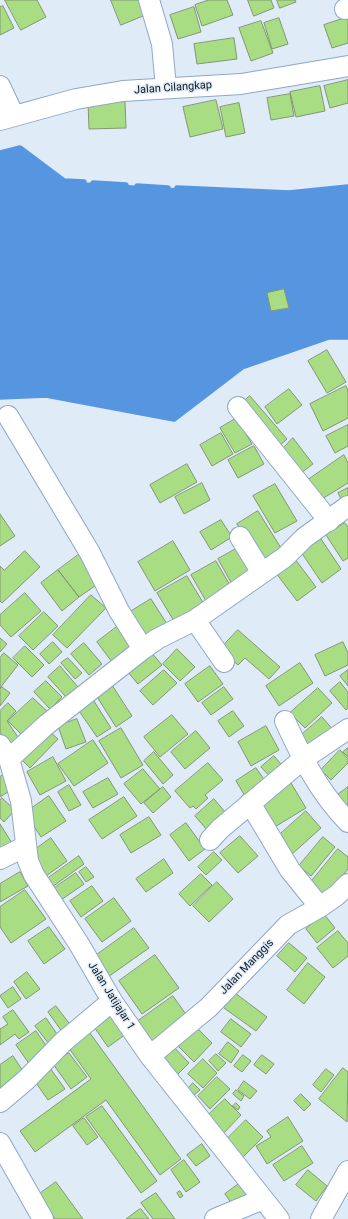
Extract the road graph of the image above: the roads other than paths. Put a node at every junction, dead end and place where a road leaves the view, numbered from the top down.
1 (148, 0) edge
2 (348, 66) edge
3 (0, 86) edge
4 (166, 88) junction
5 (7, 118) edge
6 (238, 407) dead end
7 (8, 416) dead end
8 (348, 506) edge
9 (328, 521) junction
10 (240, 537) dead end
11 (262, 573) junction
12 (195, 620) junction
13 (143, 649) junction
14 (224, 662) dead end
15 (285, 721) dead end
16 (348, 729) edge
17 (5, 752) edge
18 (302, 760) junction
19 (250, 804) junction
20 (348, 822) edge
21 (210, 840) dead end
22 (26, 846) junction
23 (0, 859) edge
24 (348, 884) edge
25 (320, 907) junction
26 (112, 1001) junction
27 (150, 1056) junction
28 (0, 1102) edge
29 (0, 1142) edge
30 (348, 1171) edge
31 (262, 1198) junction
32 (43, 1219) edge
33 (215, 1219) edge
34 (279, 1219) edge
35 (321, 1219) edge

1 - 4 street
2 - 4 street, Jalan Cilangkap
3 - 5 street
4 - 5 street, Jalan Cilangkap
6 - 9 street
7 - 13 street
8 - 9 street
9 - 11 street
10 - 11 street
11 - 12 street
12 - 13 street
12 - 14 street
13 - 17 street
15 - 18 street
16 - 18 street
17 - 22 street, Jalan Jatijajar 1
18 - 19 street
18 - 20 street
19 - 21 street
19 - 25 street
22 - 23 street
22 - 26 street, Jalan Jatijajar 1
24 - 25 street, Jalan Manggis
25 - 27 street, Jalan Manggis
26 - 27 street, Jalan Jatijajar 1
26 - 28 street
27 - 31 street, Jalan Jatijajar 1
29 - 32 street
30 - 35 street
31 - 33 street
31 - 34 street, Jalan Jatijajar 1

